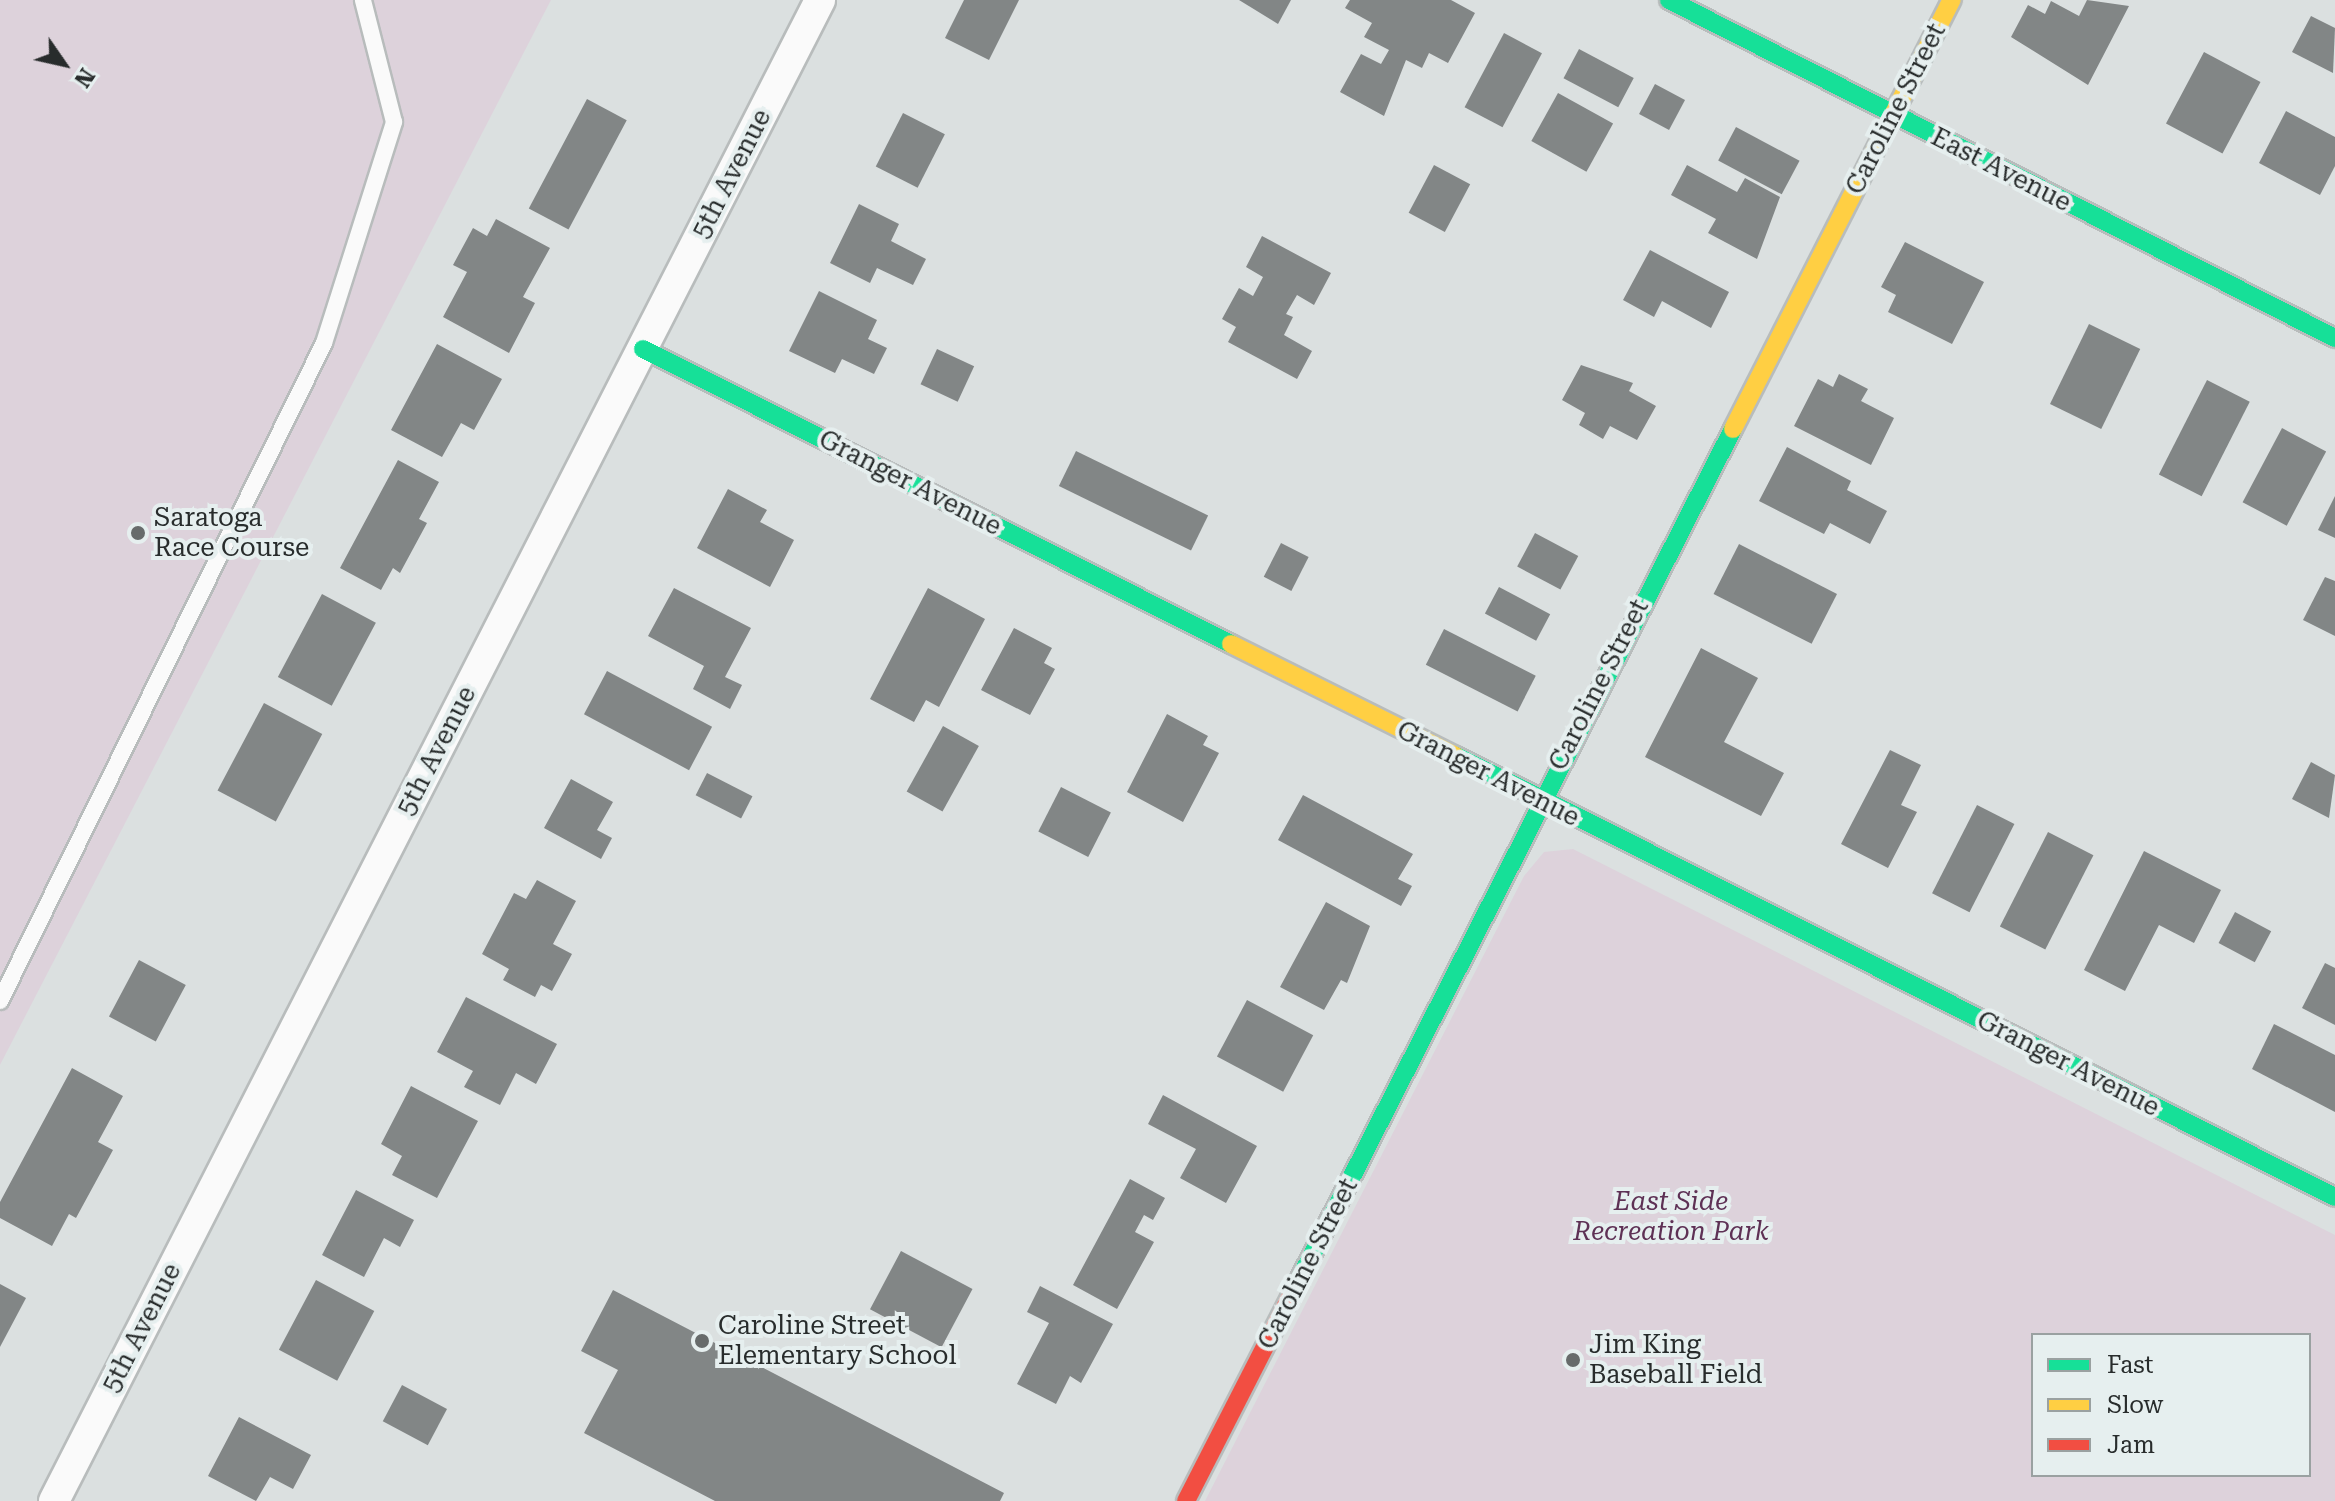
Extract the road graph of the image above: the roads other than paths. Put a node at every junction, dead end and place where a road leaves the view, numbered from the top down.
1 (363, 0) edge
2 (820, 0) edge
3 (1669, 0) edge
4 (1952, 0) edge
5 (1893, 115) junction
6 (2335, 338) edge
7 (643, 349) junction
8 (1540, 801) junction
9 (0, 1001) edge
10 (2335, 1197) edge
11 (54, 1501) edge
12 (1186, 1501) edge

1 - 9 lane
2 - 7 street, 5th Avenue
3 - 5 street, East Avenue
4 - 5 street, Caroline Street
5 - 6 street, East Avenue
5 - 8 street, Caroline Street
7 - 8 street, Granger Avenue
7 - 11 street, 5th Avenue
8 - 10 street, Granger Avenue
8 - 12 street, Caroline Street

